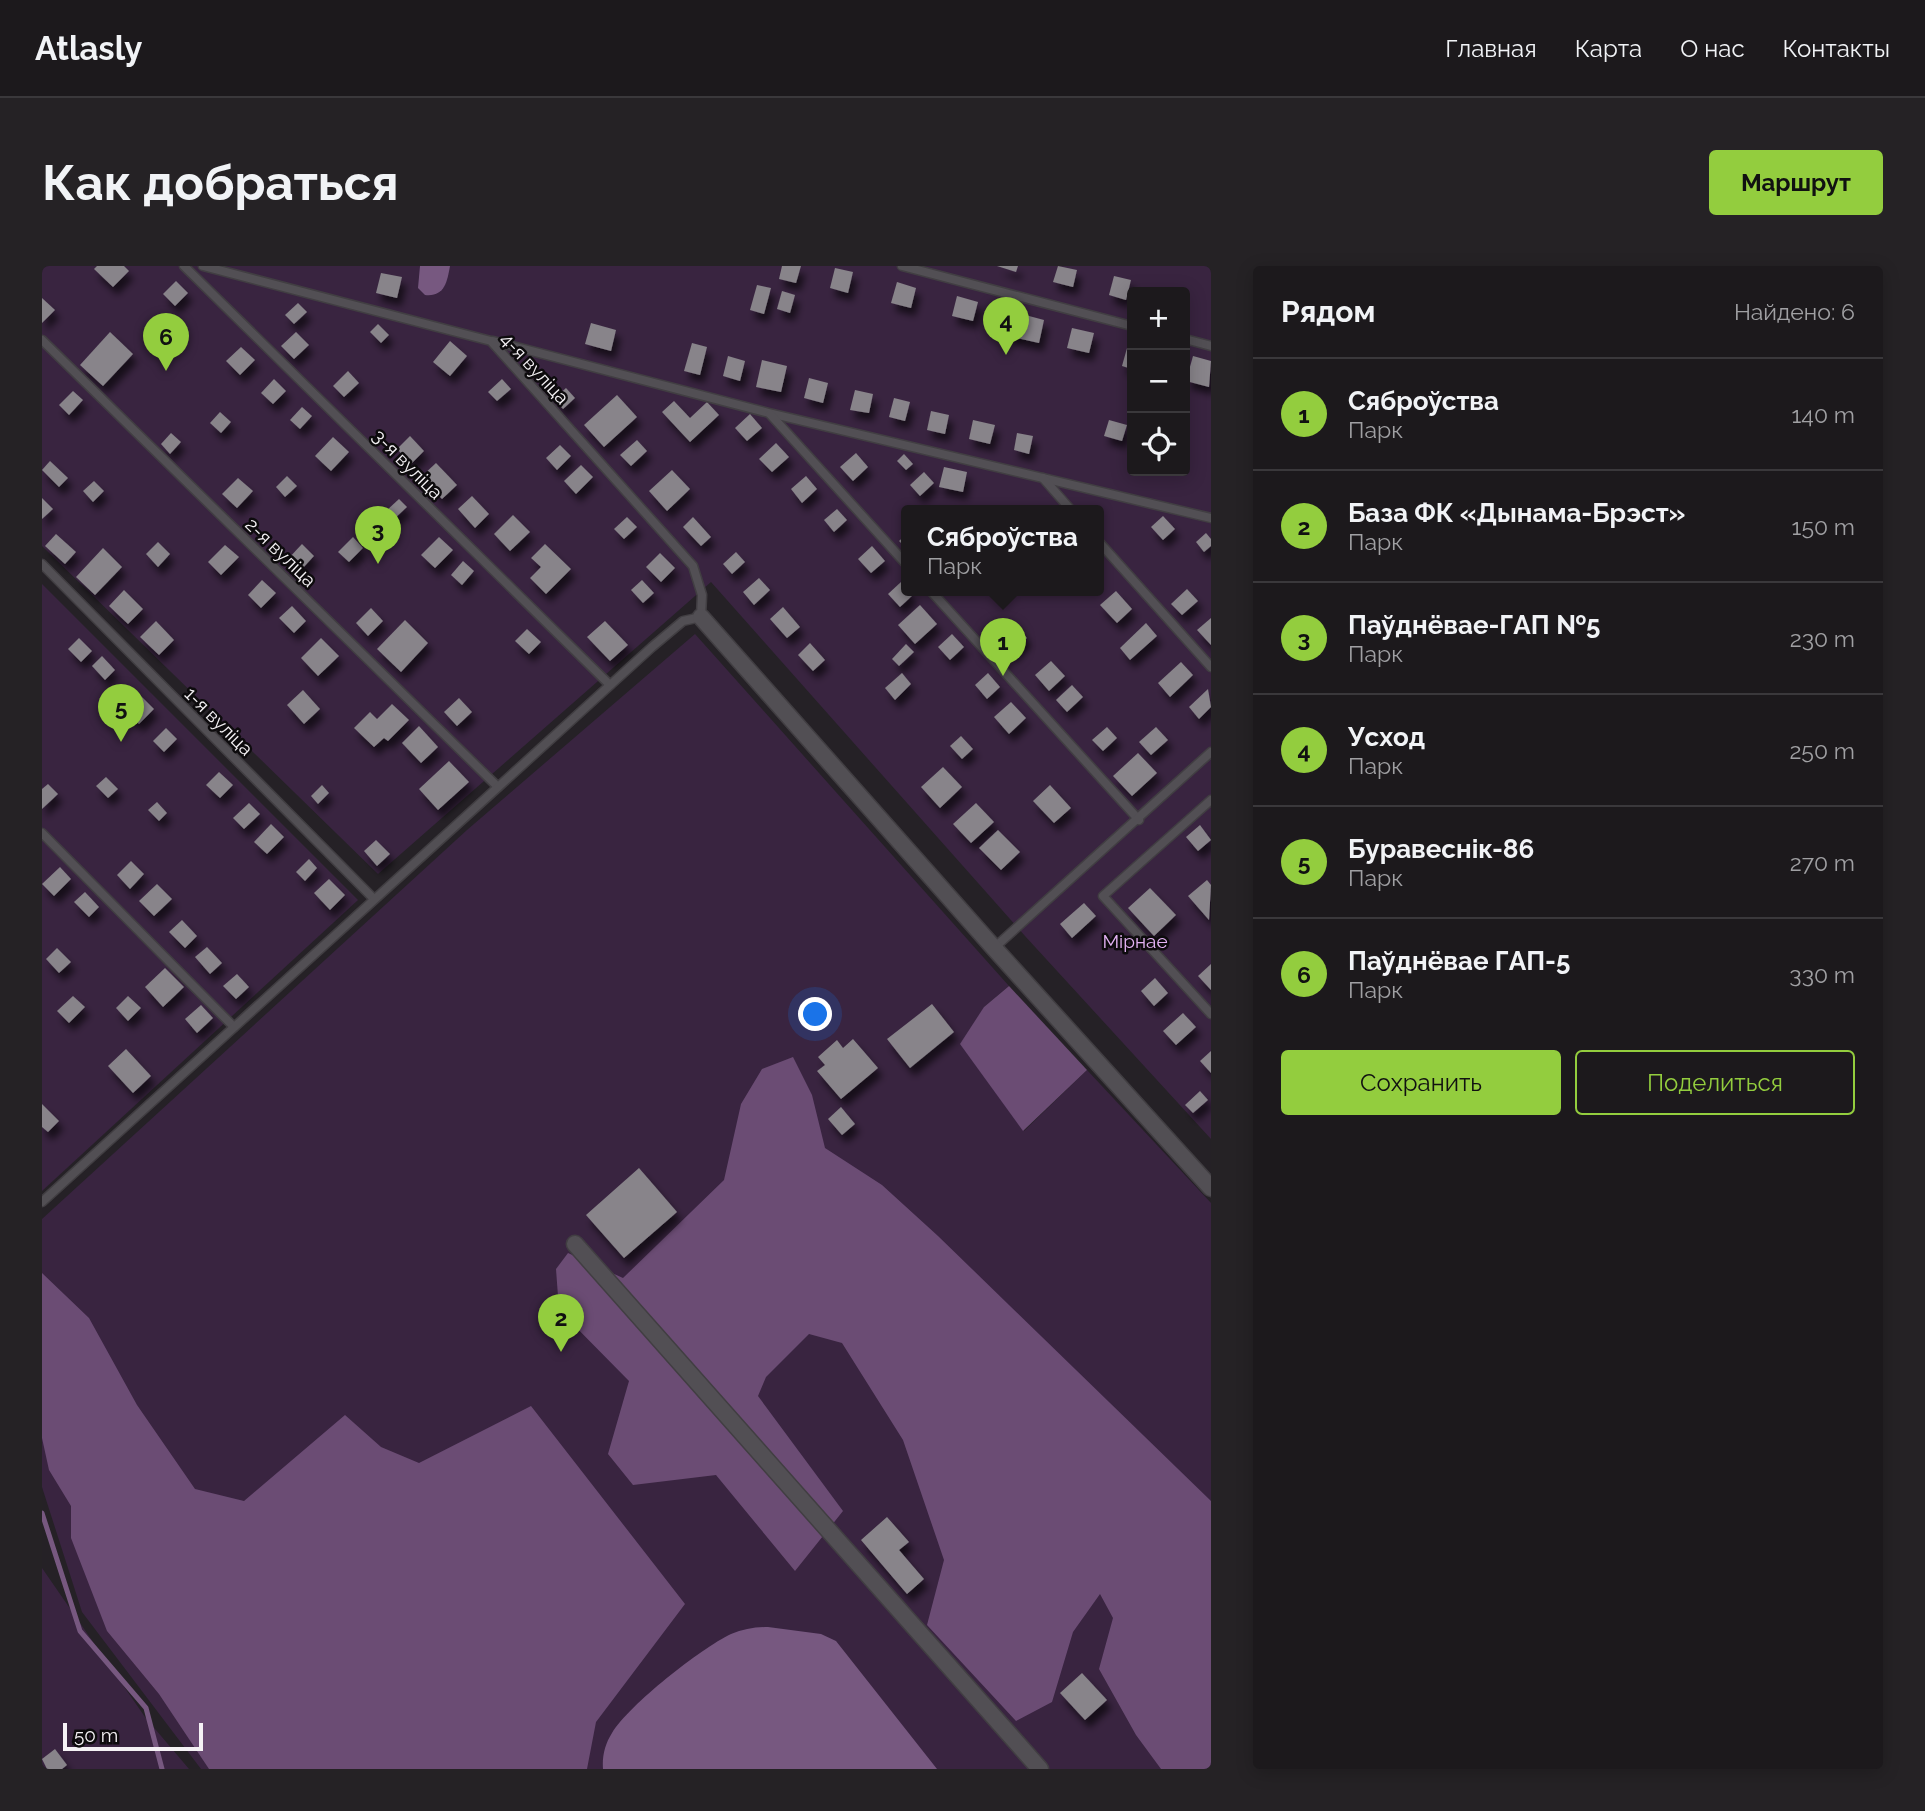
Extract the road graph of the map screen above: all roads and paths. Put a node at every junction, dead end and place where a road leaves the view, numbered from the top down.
1 (184, 266) edge
2 (203, 266) edge
3 (902, 266) edge
4 (1127, 325) edge
5 (42, 340) edge
6 (1190, 340) edge
7 (491, 341) junction
8 (1211, 346) edge
9 (769, 413) junction
10 (1043, 478) junction
11 (1067, 505) edge
12 (1211, 518) edge
13 (1104, 548) edge
14 (901, 558) edge
15 (42, 564) edge
16 (935, 596) edge
17 (701, 617) junction
18 (1211, 667) edge
19 (610, 685) junction
20 (1211, 752) edge
21 (498, 787) junction
22 (1211, 800) edge
23 (1139, 820) junction
24 (42, 833) edge
25 (374, 899) junction
26 (994, 948) junction
27 (1211, 1014) edge
28 (234, 1027) junction
29 (1211, 1188) edge
30 (42, 1202) edge
31 (575, 1244) dead end
32 (1040, 1769) edge

1 - 19 lane, 3-я вуліца
2 - 7 lane, 4-я вуліца
3 - 4 lane
5 - 21 lane, 2-я вуліца
6 - 8 lane
7 - 9 lane
7 - 17 lane, 4-я вуліца
9 - 10 lane
9 - 14 lane
10 - 11 lane
10 - 12 lane
13 - 18 lane
15 - 25 lane, 1-я вуліца
16 - 23 lane
17 - 19 lane
17 - 26 street
19 - 21 lane
20 - 23 lane
21 - 25 lane
22 - 27 lane
23 - 26 lane
24 - 28 lane
25 - 28 lane
26 - 29 street
28 - 30 lane
31 - 32 street

